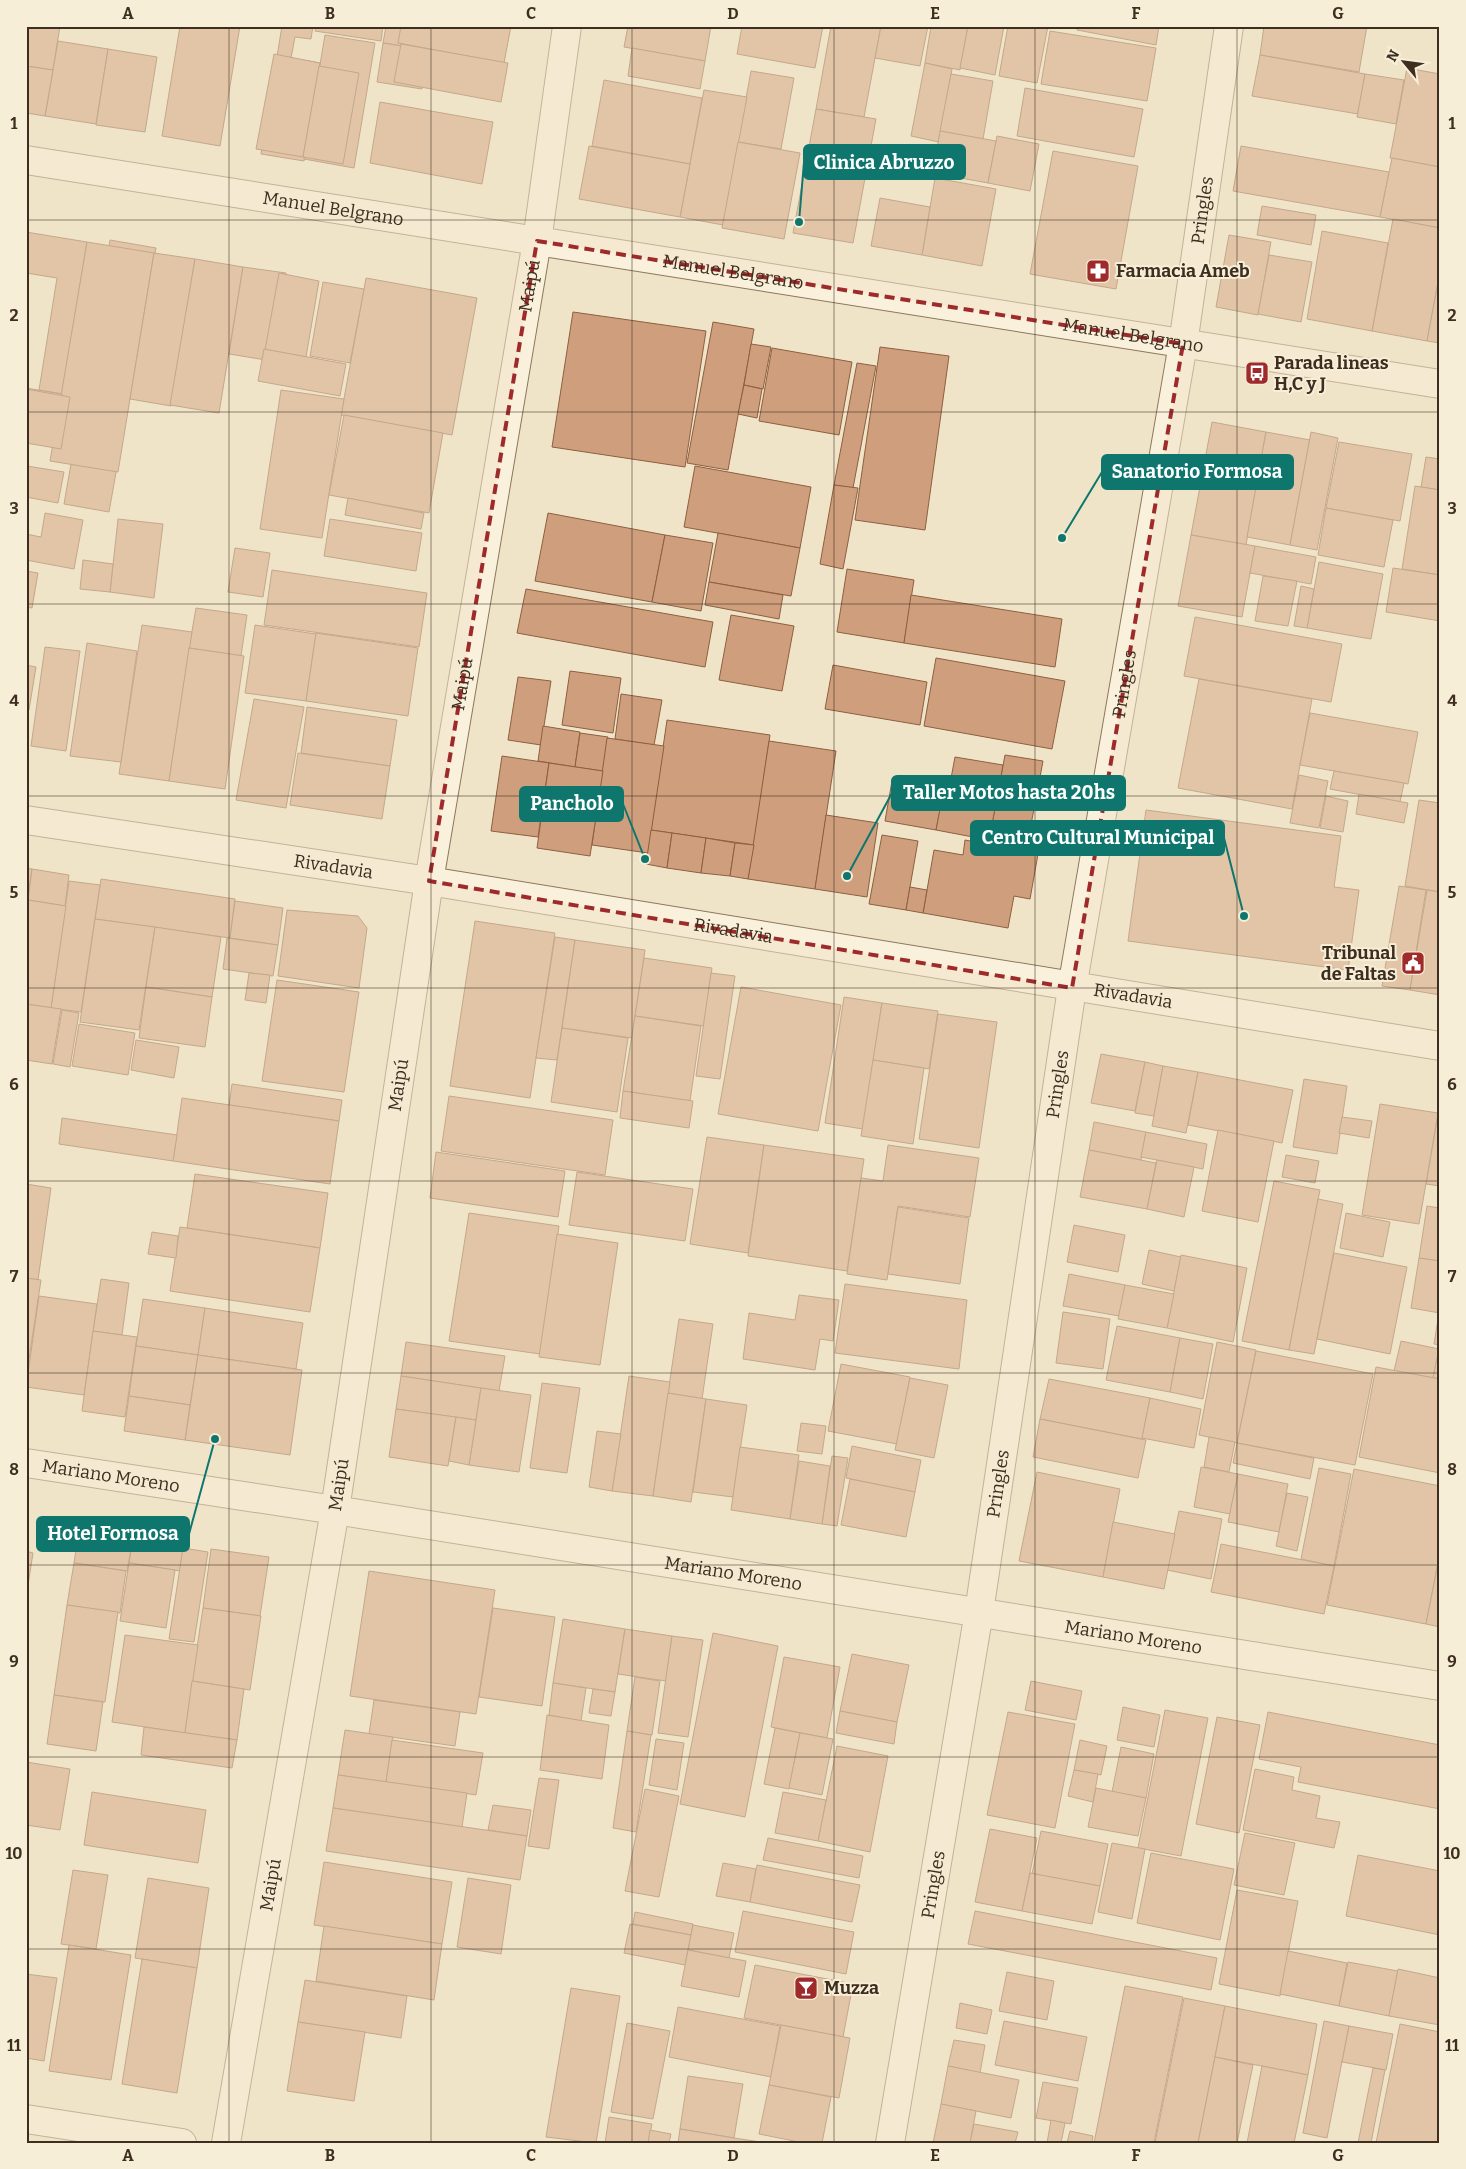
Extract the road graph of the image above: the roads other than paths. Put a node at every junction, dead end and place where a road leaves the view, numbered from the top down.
1 (567, 26) edge
2 (1230, 26) edge
3 (26, 160) edge
4 (536, 241) junction
5 (1183, 344) junction
6 (1440, 384) edge
7 (26, 820) edge
8 (429, 882) junction
9 (1072, 988) junction
10 (1440, 1046) edge
11 (26, 1463) edge
12 (335, 1510) junction
13 (978, 1612) junction
14 (1440, 1686) edge
15 (26, 2119) edge
16 (182, 2143) edge
17 (226, 2143) edge
18 (890, 2143) edge

1 - 4 street, Maipú
2 - 5 street, Pringles
3 - 4 street, Manuel Belgrano
4 - 5 street, Manuel Belgrano
4 - 8 street, Maipú
5 - 6 street, Manuel Belgrano
5 - 9 street, Pringles
7 - 8 street, Rivadavia
8 - 9 street, Rivadavia
8 - 12 street, Maipú
9 - 10 street, Rivadavia
9 - 13 street, Pringles
11 - 12 street, Mariano Moreno
12 - 13 street, Mariano Moreno
12 - 17 street, Maipú
13 - 14 street, Mariano Moreno
13 - 18 street, Pringles
15 - 16 street

